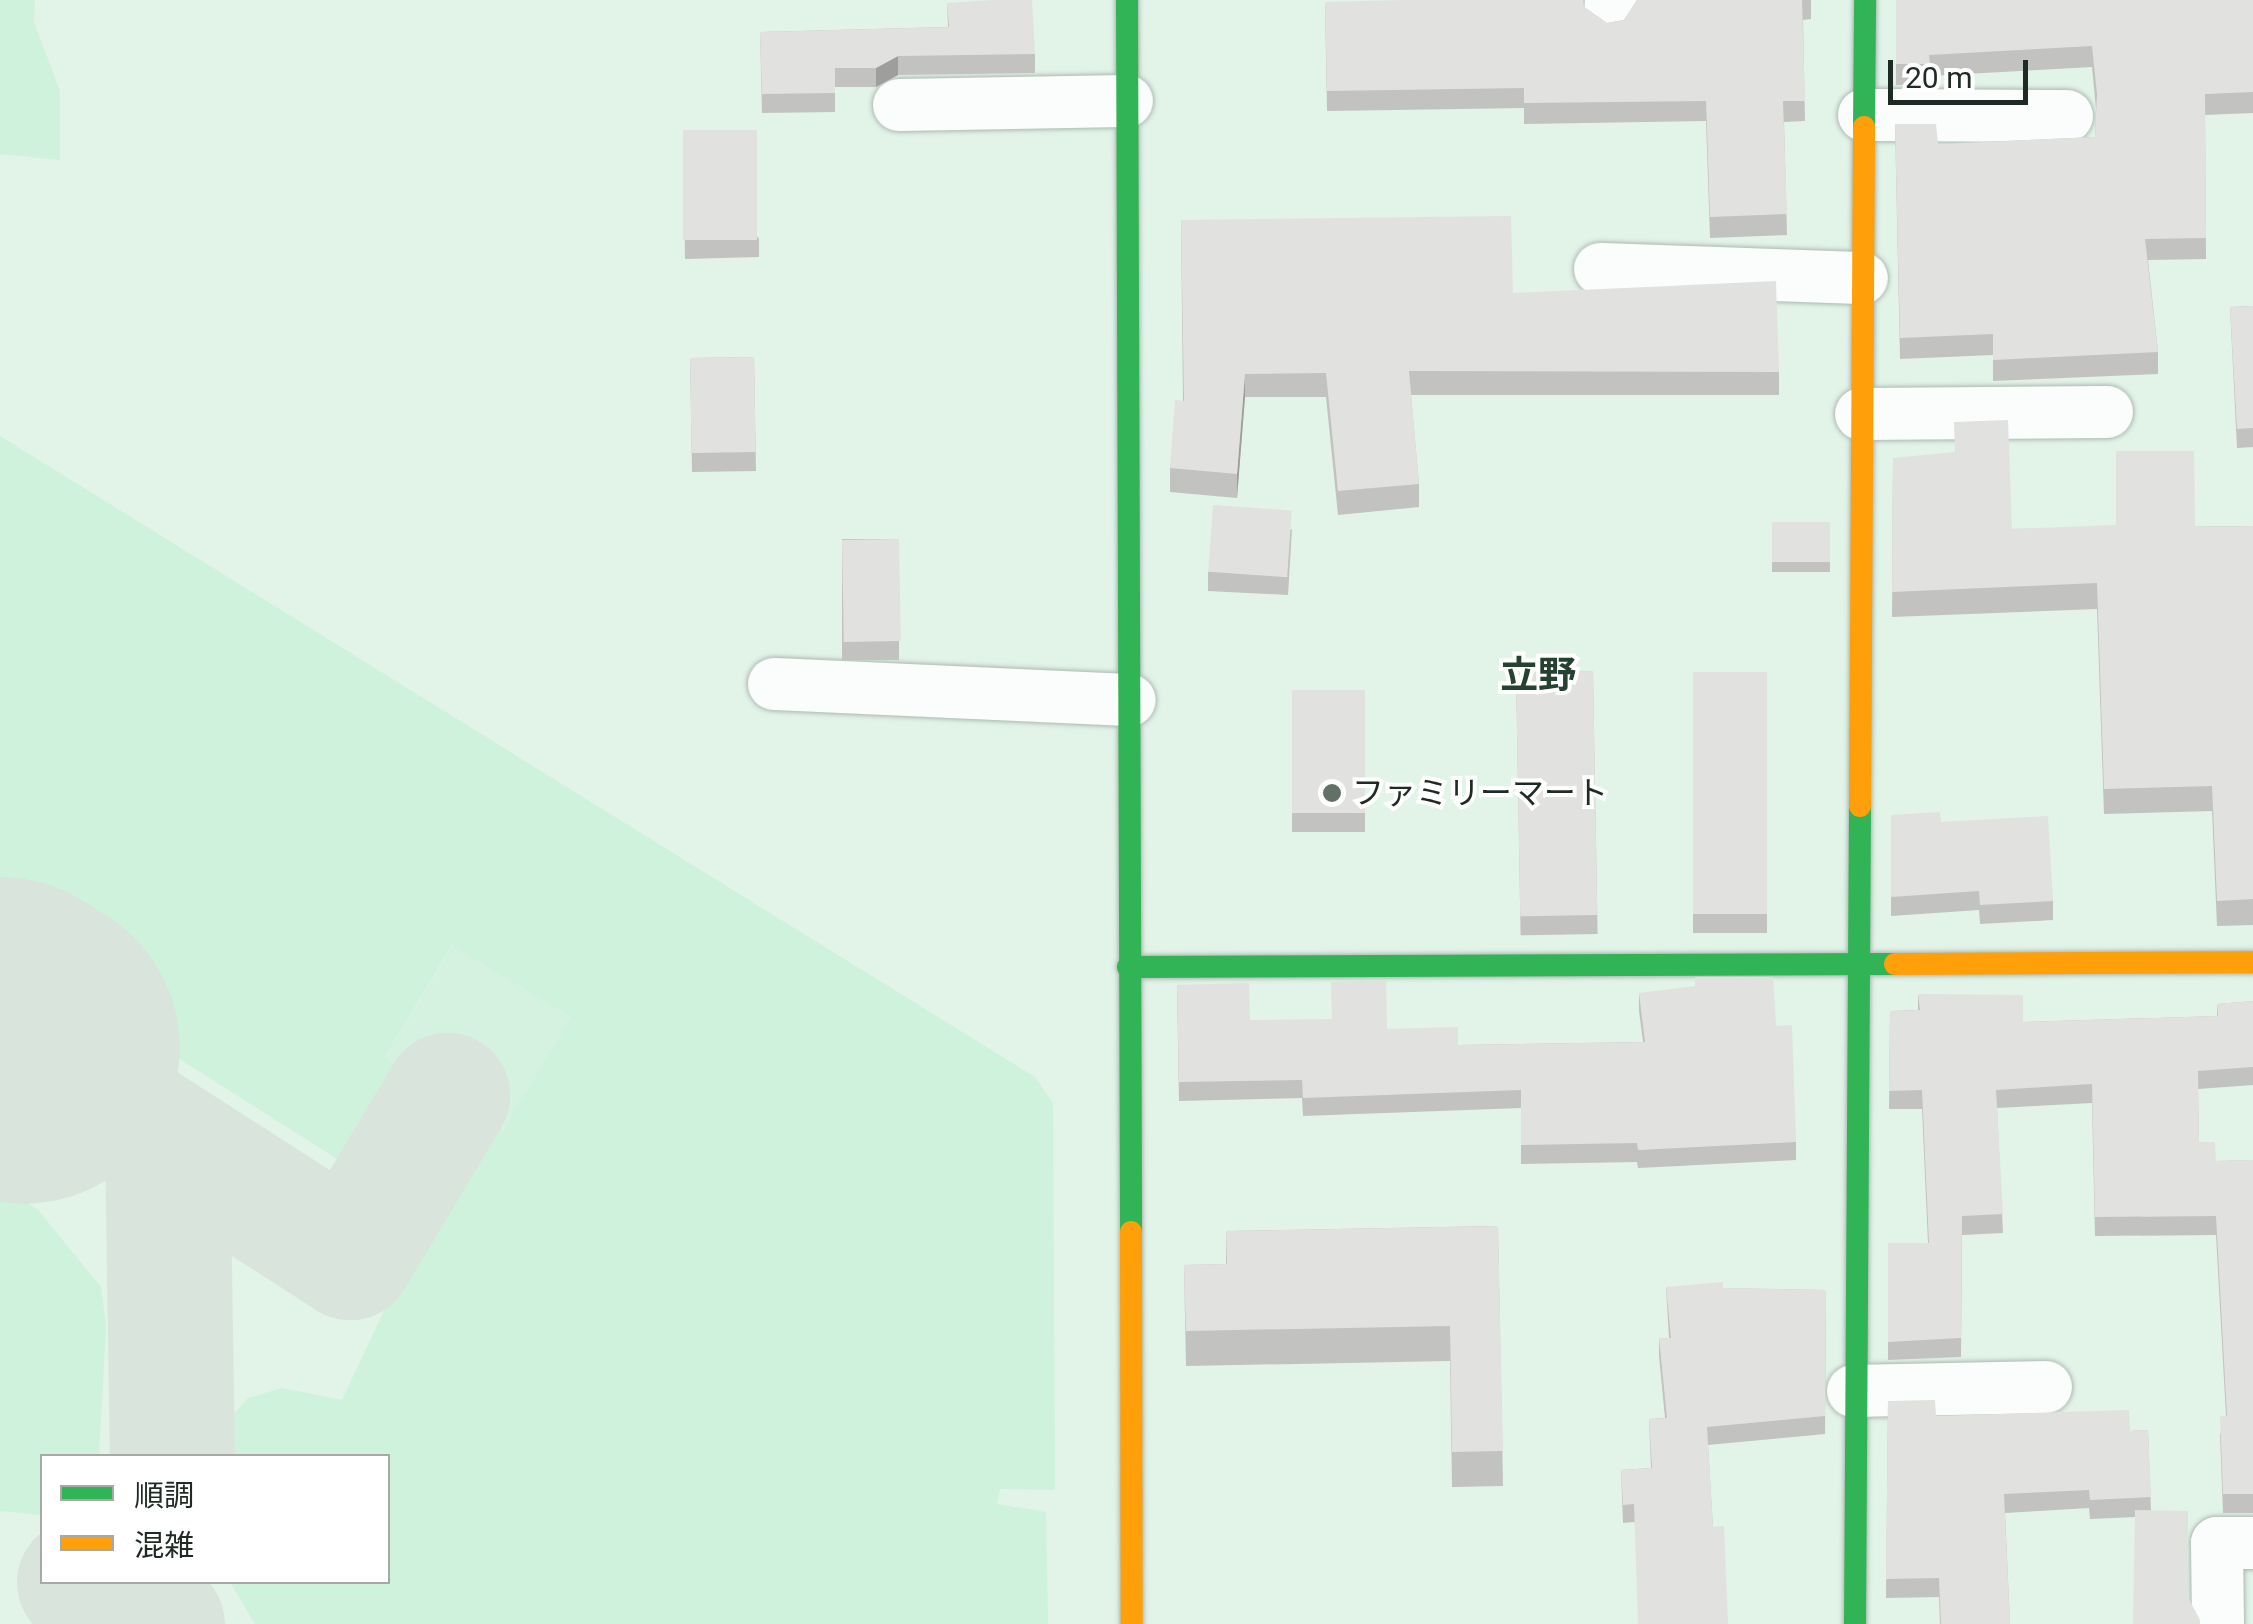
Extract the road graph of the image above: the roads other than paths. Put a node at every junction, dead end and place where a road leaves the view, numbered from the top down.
1 (1127, 0) edge
2 (1865, 0) edge
3 (1127, 101) junction
4 (899, 105) dead end
5 (1864, 114) junction
6 (2067, 116) dead end
7 (1600, 269) dead end
8 (1862, 278) junction
9 (2107, 412) dead end
10 (1861, 414) junction
11 (774, 684) dead end
12 (1130, 700) junction
13 (2253, 962) edge
14 (1856, 965) junction
15 (1128, 967) junction
16 (2046, 1387) dead end
17 (1853, 1391) junction
18 (2253, 1542) edge
19 (1132, 1624) edge
20 (1855, 1624) edge
21 (2218, 1624) edge

1 - 3 street
2 - 5 street
3 - 4 street
3 - 12 street
5 - 6 street
5 - 8 street
7 - 8 street
8 - 10 street
9 - 10 street
10 - 14 street
11 - 12 street
12 - 15 street
13 - 14 street
14 - 15 street
14 - 17 street
15 - 19 street
16 - 17 street
17 - 20 street
18 - 21 street

